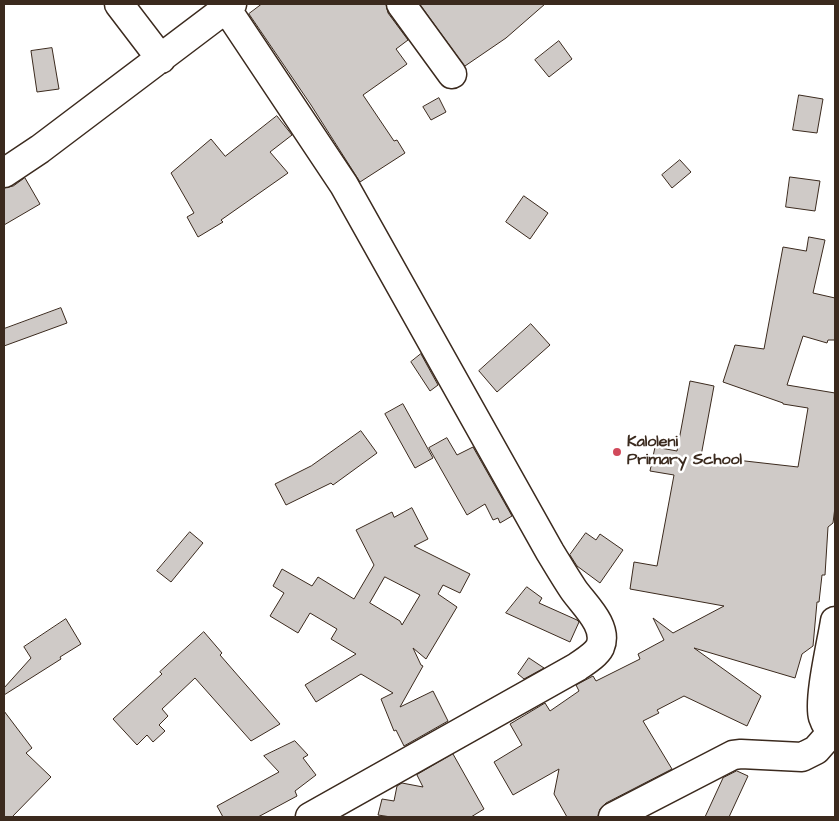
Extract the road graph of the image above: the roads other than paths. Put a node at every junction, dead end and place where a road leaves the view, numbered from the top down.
1 (119, 4) edge
2 (401, 4) edge
3 (229, 6) edge
4 (161, 59) junction
5 (452, 74) dead end
6 (4, 173) edge
7 (835, 621) edge
8 (833, 734) edge
9 (310, 817) edge
10 (613, 817) edge

1 - 4 street
2 - 5 street
3 - 4 street
3 - 9 street
4 - 6 street
7 - 8 street
8 - 10 street

